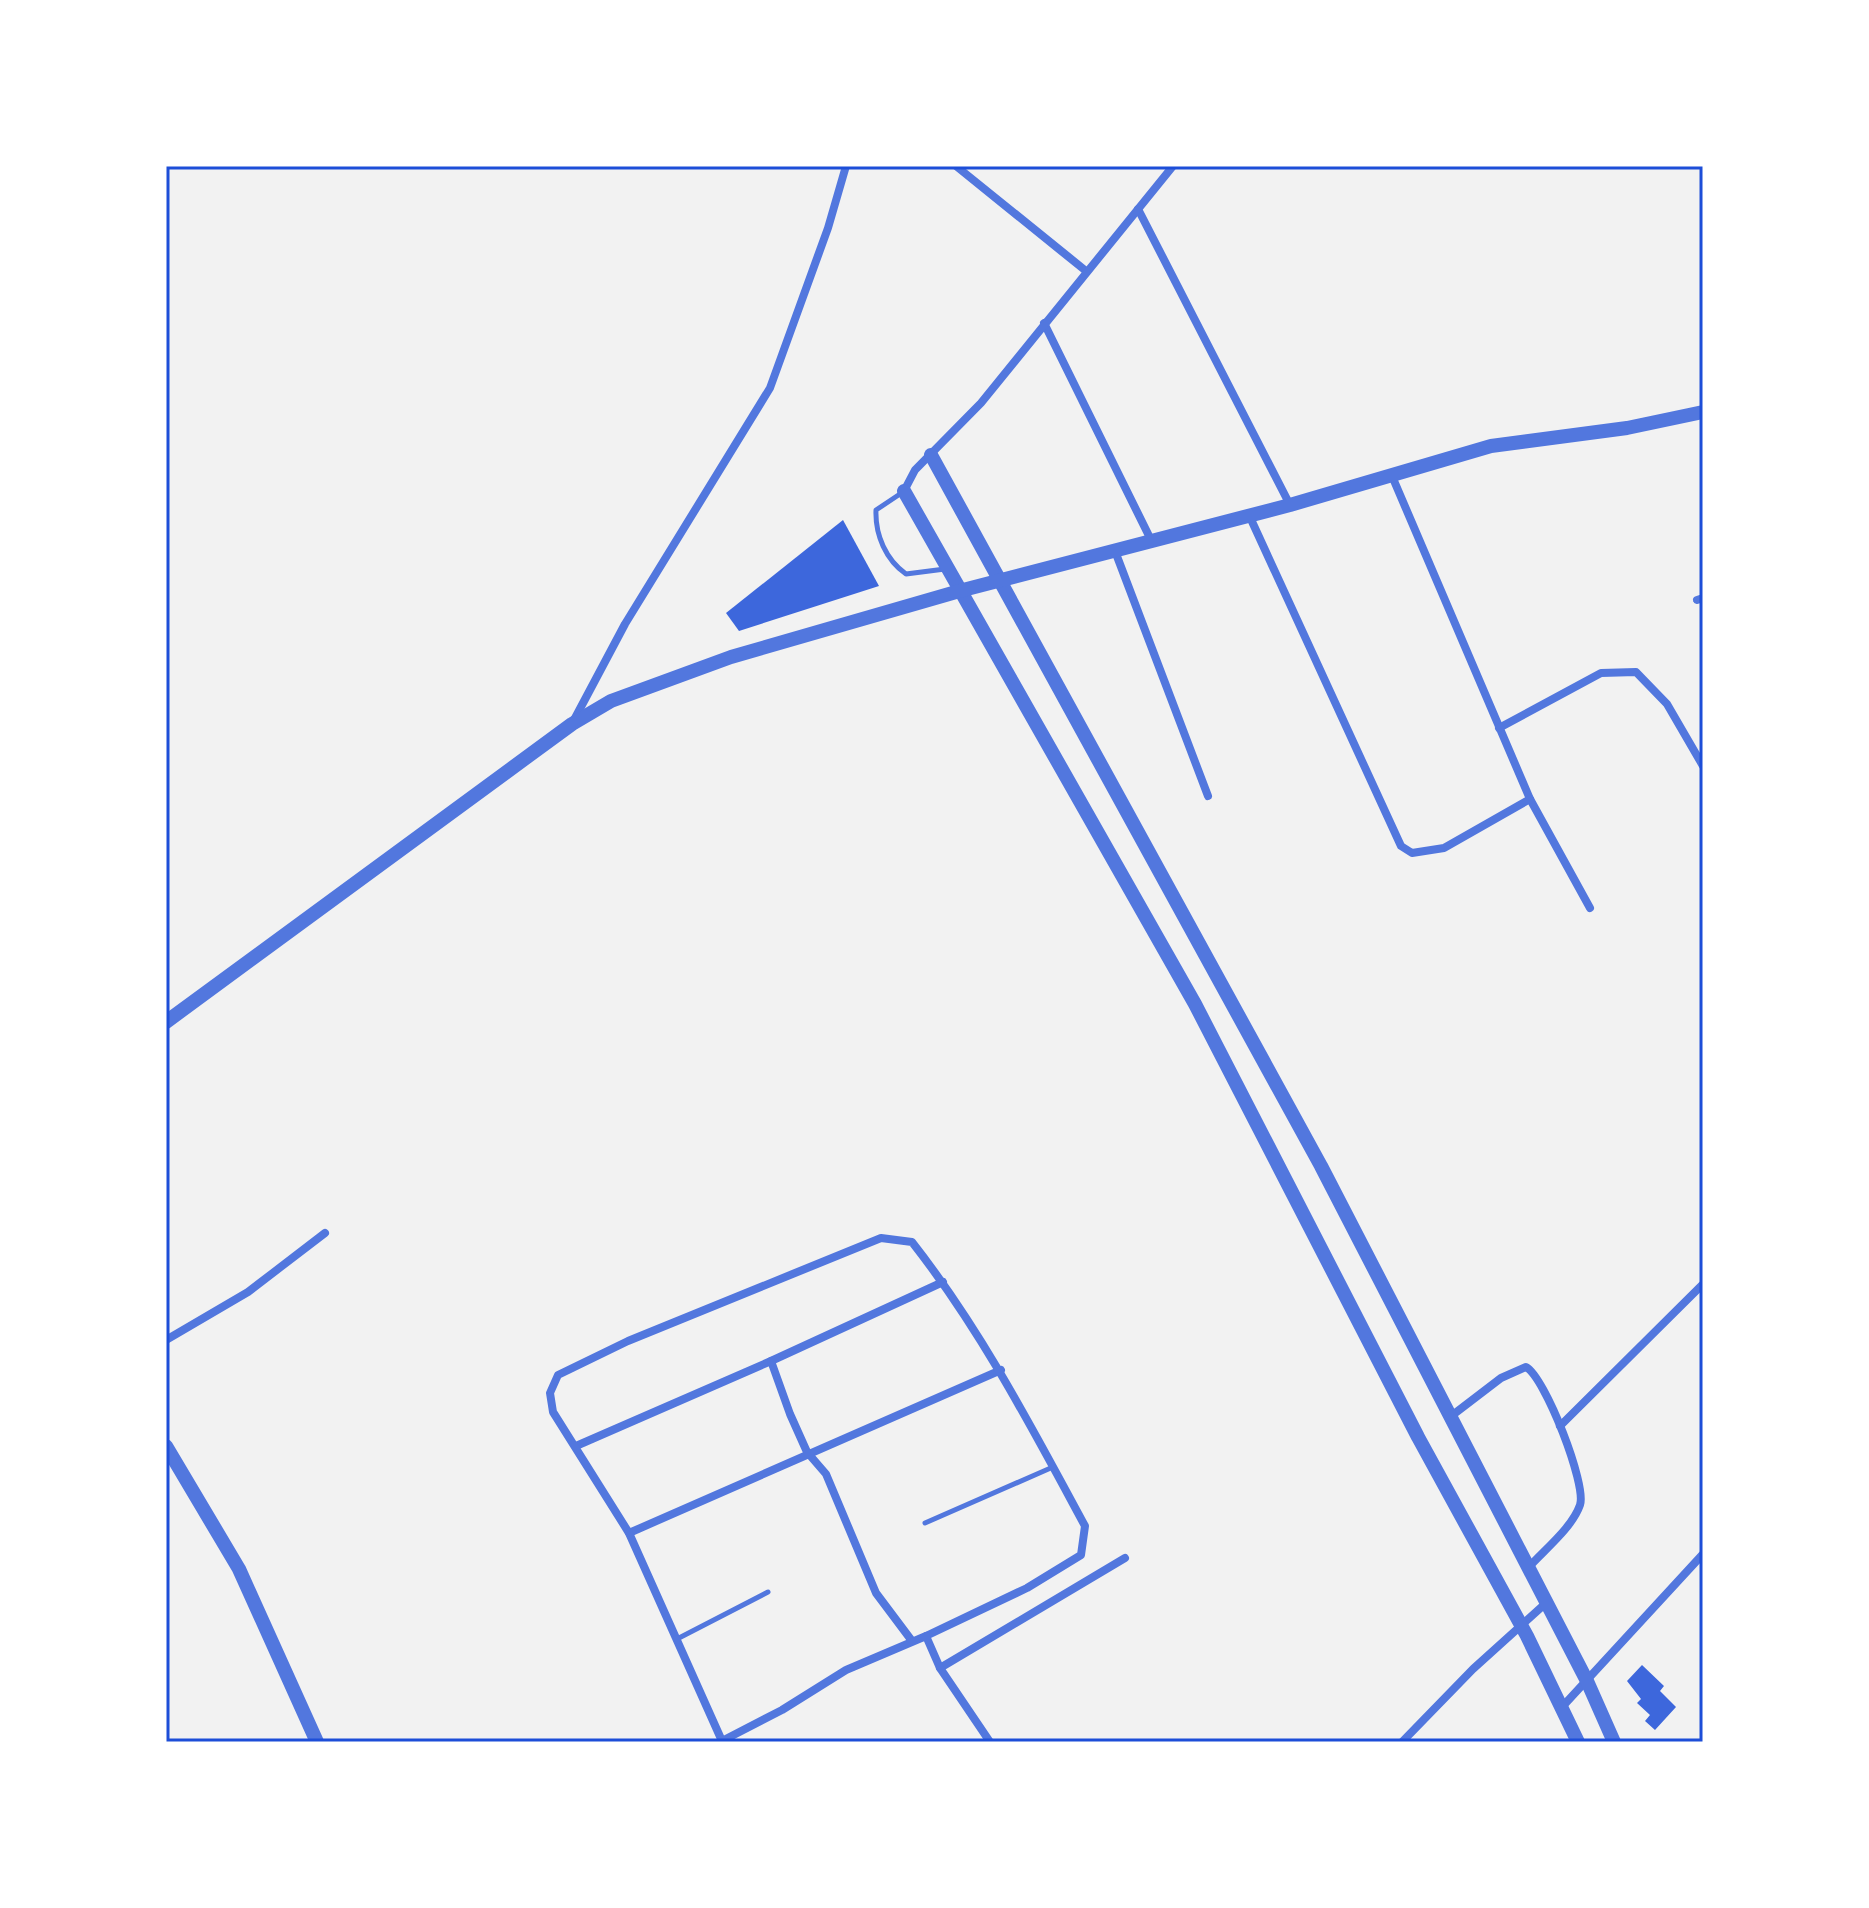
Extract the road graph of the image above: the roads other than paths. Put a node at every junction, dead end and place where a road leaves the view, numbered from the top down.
1 (846, 166) edge
2 (956, 166) edge
3 (1173, 166) edge
4 (1138, 209) junction
5 (1086, 271) junction
6 (1044, 323) junction
7 (1703, 412) edge
8 (931, 455) junction
9 (1392, 476) junction
10 (904, 491) junction
11 (1290, 505) junction
12 (1249, 515) junction
13 (1152, 542) junction
14 (1115, 551) junction
15 (950, 568) junction
16 (1001, 582) junction
17 (963, 590) junction
18 (572, 724) junction
19 (1499, 728) junction
20 (1703, 766) edge
21 (1208, 796) dead end
22 (1530, 799) junction
23 (1590, 908) dead end
24 (166, 1022) edge
25 (325, 1233) dead end
26 (943, 1282) junction
27 (1703, 1284) edge
28 (166, 1340) edge
29 (771, 1361) junction
30 (1001, 1370) junction
31 (1450, 1418) junction
32 (1560, 1426) junction
33 (166, 1446) edge
34 (576, 1446) junction
35 (807, 1452) junction
36 (1053, 1467) junction
37 (925, 1523) dead end
38 (629, 1533) junction
39 (1703, 1554) edge
40 (1125, 1558) dead end
41 (1528, 1569) junction
42 (768, 1592) dead end
43 (1546, 1603) junction
44 (1521, 1626) junction
45 (926, 1636) junction
46 (677, 1639) junction
47 (912, 1641) junction
48 (940, 1668) junction
49 (1587, 1681) junction
50 (1563, 1706) junction
51 (721, 1741) edge
52 (317, 1742) edge
53 (990, 1742) edge
54 (1402, 1742) edge
55 (1578, 1742) edge
56 (1614, 1742) edge

1 - 18 street
2 - 5 street
3 - 4 street
4 - 5 street
4 - 11 street
5 - 6 street
6 - 8 street
6 - 13 street
7 - 9 street
8 - 10 street
8 - 16 street
9 - 11 street
9 - 19 street
10 - 15 street
10 - 15 lane
11 - 12 street
12 - 13 street
12 - 22 street
13 - 14 street
14 - 16 street
14 - 21 street
15 - 17 street
16 - 17 street
16 - 31 street
17 - 18 street
17 - 44 street
18 - 24 street
19 - 20 street
19 - 22 street
22 - 23 street
25 - 28 street
26 - 29 street
26 - 30 street
26 - 34 street
27 - 32 street
29 - 34 street
29 - 35 street
30 - 35 street
30 - 36 street
31 - 32 street
31 - 41 street
32 - 41 street
33 - 52 street
34 - 38 street
35 - 38 street
35 - 47 street
36 - 37 lane
36 - 45 street
38 - 46 street
39 - 49 street
40 - 48 street
41 - 43 street
42 - 46 lane
43 - 44 street
43 - 49 street
44 - 50 street
44 - 54 street
45 - 47 street
45 - 48 street
46 - 51 street
47 - 51 street
48 - 53 street
49 - 50 street
49 - 56 street
50 - 55 street

